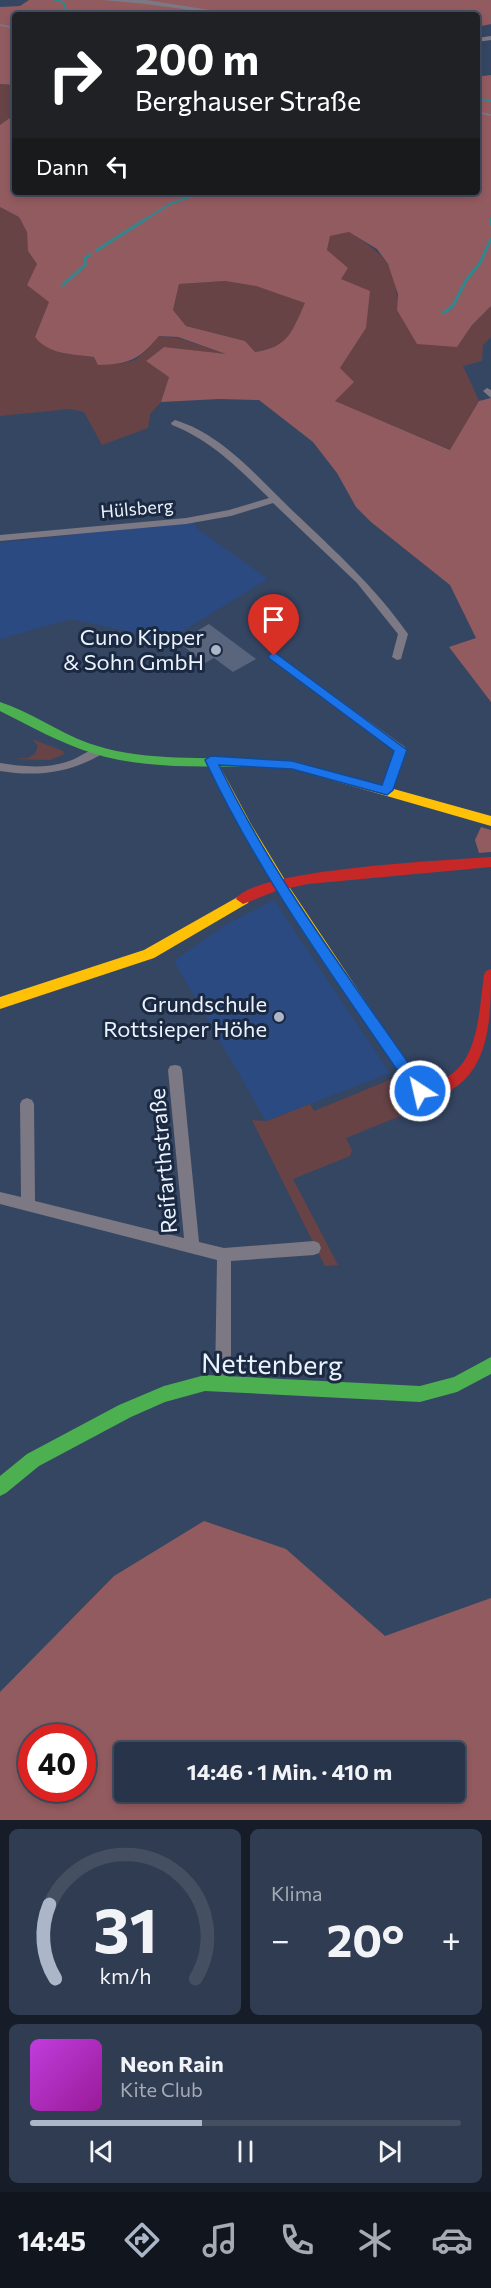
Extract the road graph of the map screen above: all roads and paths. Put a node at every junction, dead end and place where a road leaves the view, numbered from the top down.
1 (105, 0) edge
2 (218, 12) edge
3 (176, 423) dead end
4 (275, 499) junction
5 (0, 538) edge
6 (274, 656) dead end
7 (397, 657) dead end
8 (0, 706) edge
9 (98, 751) junction
10 (211, 760) junction
11 (0, 767) edge
12 (387, 790) junction
13 (491, 821) edge
14 (491, 862) edge
15 (279, 885) junction
16 (491, 975) edge
17 (0, 1003) edge
18 (175, 1070) dead end
19 (27, 1104) dead end
20 (0, 1198) edge
21 (28, 1205) junction
22 (192, 1247) junction
23 (314, 1248) dead end
24 (224, 1255) junction
25 (491, 1365) edge
26 (223, 1383) junction
27 (0, 1487) edge

1 - 2 street
3 - 4 street
4 - 5 street, Hülsberg
4 - 7 street
6 - 12 street
8 - 9 street
9 - 10 street
9 - 11 street
10 - 12 street
10 - 15 street
12 - 13 street
14 - 15 street
15 - 16 street
15 - 17 street
18 - 22 street, Reifarthstraße
19 - 21 street
20 - 21 street, Reifarthstraße
21 - 22 street, Reifarthstraße
22 - 24 street, Reifarthstraße
23 - 24 street, Reifarthstraße
24 - 26 street
25 - 26 street, Nettenberg
26 - 27 street, Nettenberg

